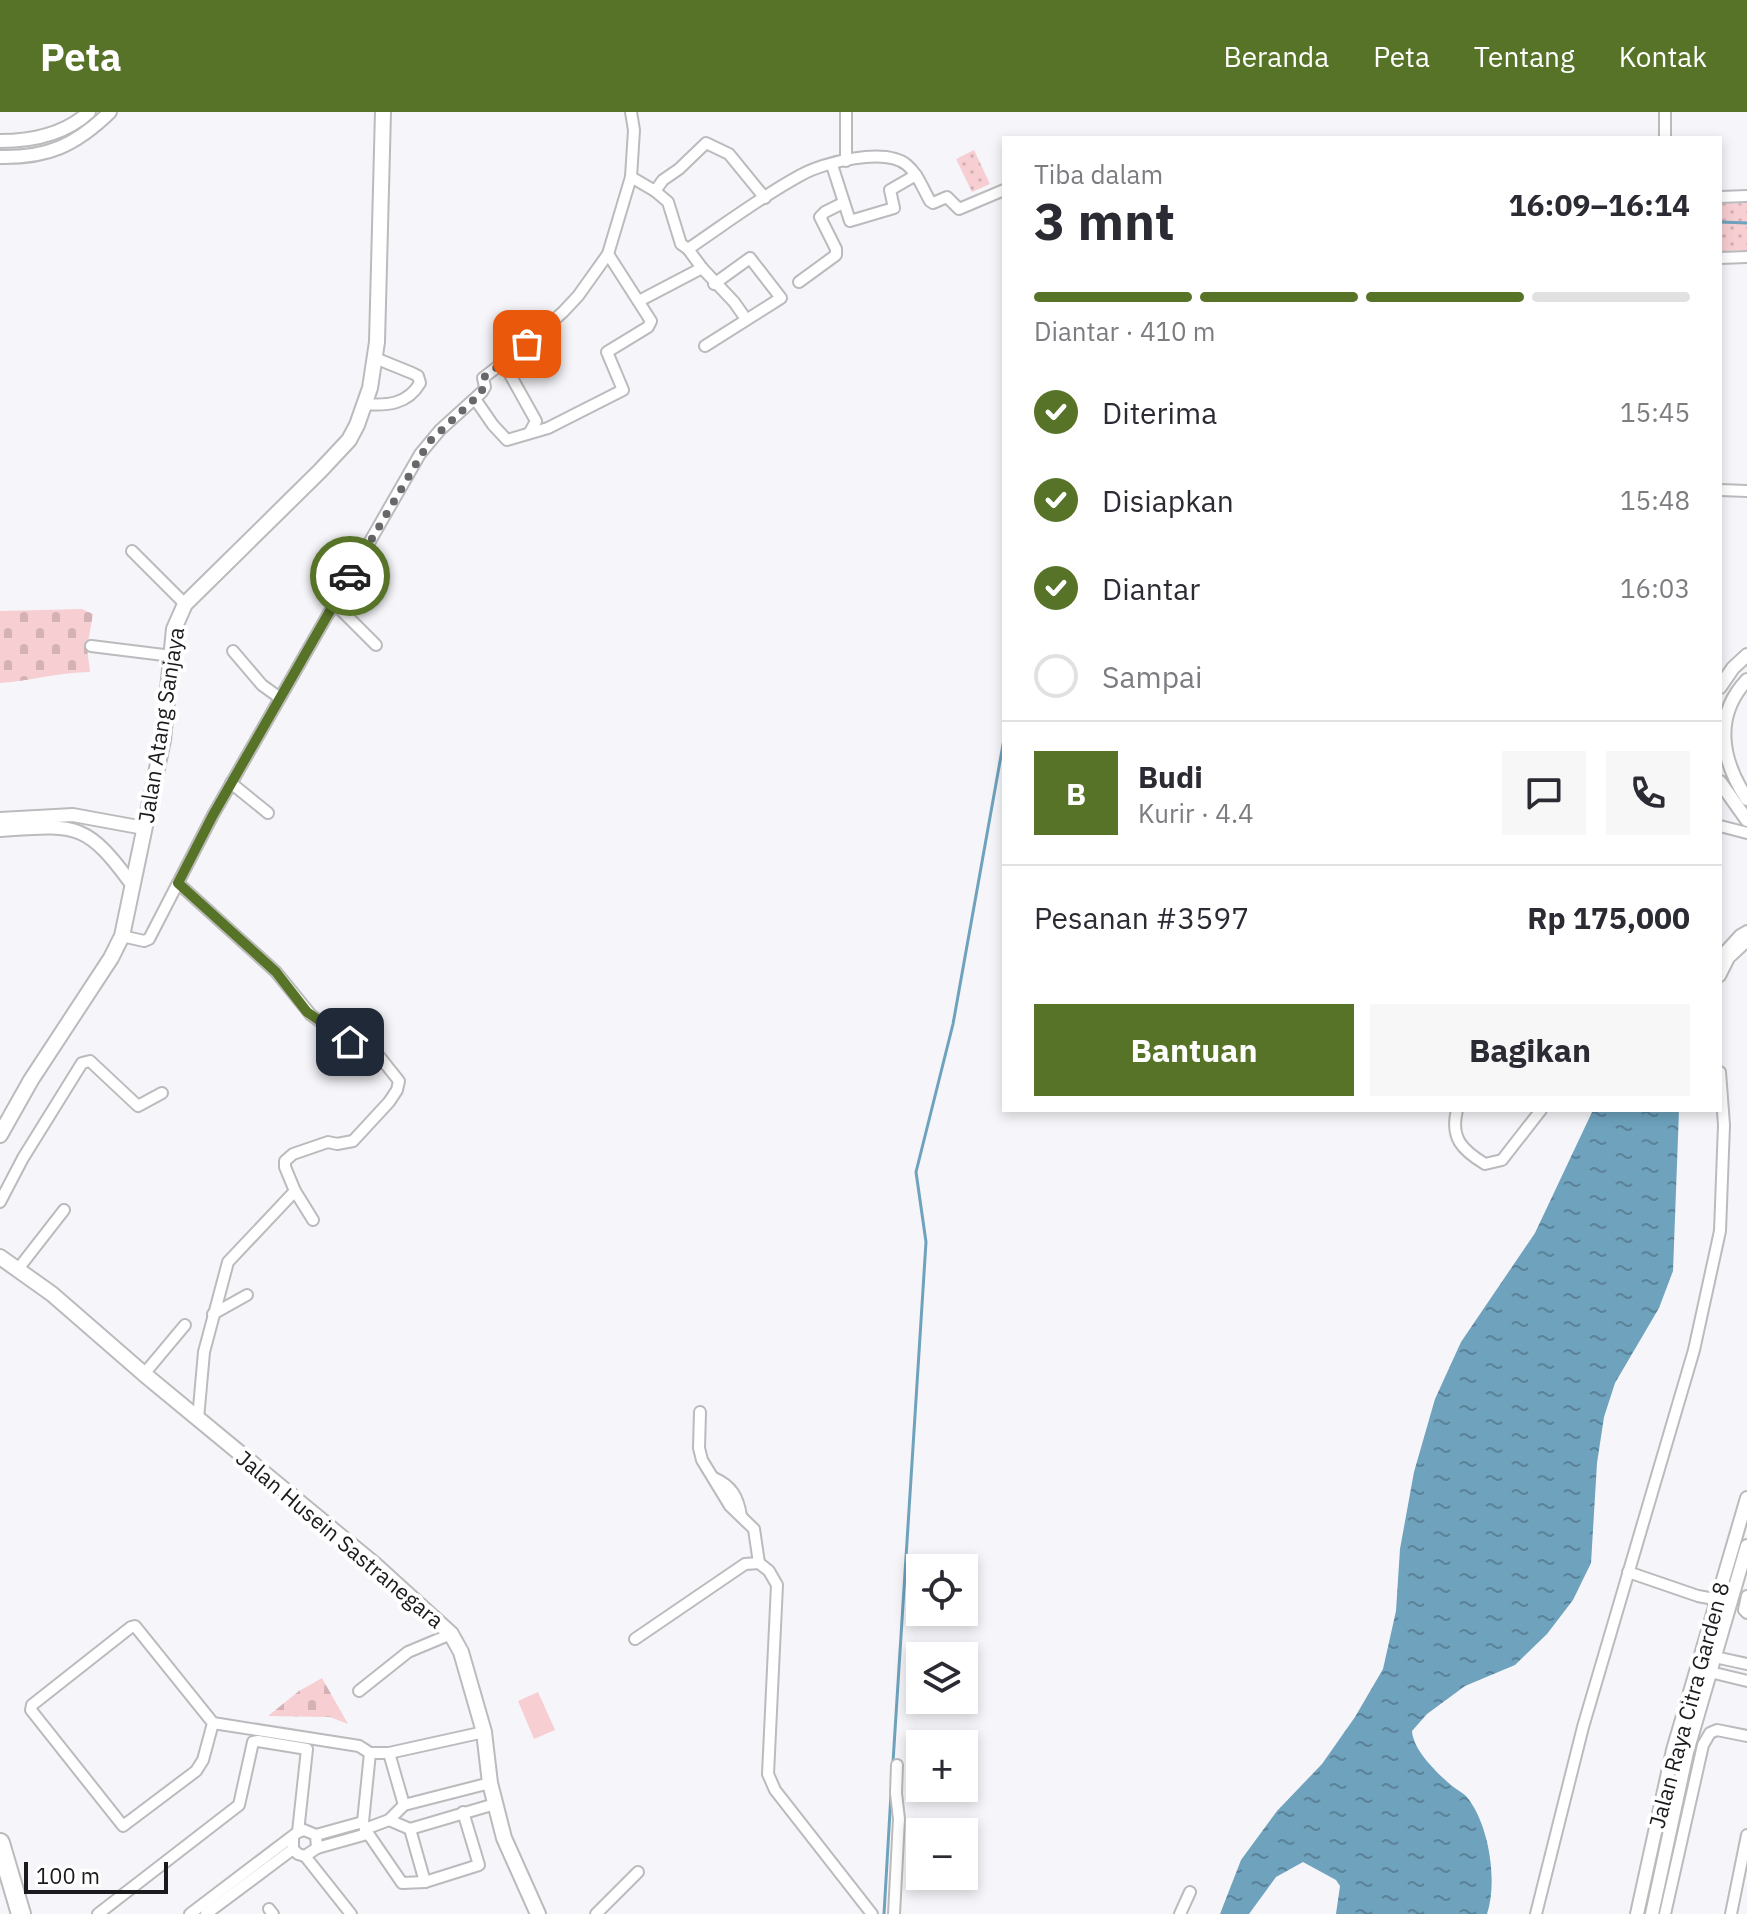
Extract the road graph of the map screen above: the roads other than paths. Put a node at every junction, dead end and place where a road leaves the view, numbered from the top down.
1 (89, 112) edge
2 (110, 112) edge
3 (383, 112) edge
4 (631, 112) edge
5 (846, 112) edge
6 (1665, 112) edge
7 (1665, 136) edge
8 (7, 141) edge
9 (0, 157) edge
10 (14, 158) junction
11 (846, 161) junction
12 (832, 165) junction
13 (916, 175) junction
14 (635, 180) junction
15 (655, 191) junction
16 (1002, 191) edge
17 (1747, 196) edge
18 (1722, 197) edge
19 (765, 198) junction
20 (843, 203) junction
21 (688, 249) junction
22 (1747, 257) edge
23 (610, 258) junction
24 (1722, 258) edge
25 (702, 268) junction
26 (799, 282) dead end
27 (714, 284) junction
28 (639, 301) junction
29 (746, 319) junction
30 (705, 346) dead end
31 (375, 358) junction
32 (503, 362) junction
33 (477, 401) junction
34 (365, 404) junction
35 (530, 432) junction
36 (1722, 490) edge
37 (1747, 491) edge
38 (132, 551) dead end
39 (185, 604) junction
40 (335, 604) junction
41 (376, 645) dead end
42 (91, 646) dead end
43 (233, 651) dead end
44 (1747, 655) edge
45 (172, 656) junction
46 (1747, 680) edge
47 (1722, 684) edge
48 (276, 695) dead end
49 (231, 783) junction
50 (1722, 785) edge
51 (1747, 799) edge
52 (268, 813) dead end
53 (0, 819) edge
54 (1747, 820) edge
55 (1722, 827) edge
56 (144, 828) junction
57 (0, 830) edge
58 (1747, 833) edge
59 (178, 883) junction
60 (133, 886) junction
61 (1747, 931) edge
62 (122, 936) junction
63 (1747, 941) edge
64 (1722, 955) edge
65 (1722, 972) edge
66 (162, 1093) dead end
67 (1722, 1098) edge
68 (1457, 1112) edge
69 (1539, 1112) edge
70 (0, 1135) edge
71 (295, 1191) junction
72 (0, 1202) edge
73 (64, 1210) dead end
74 (313, 1220) dead end
75 (0, 1257) edge
76 (18, 1269) junction
77 (247, 1295) dead end
78 (213, 1314) junction
79 (185, 1325) dead end
80 (144, 1374) junction
81 (700, 1412) dead end
82 (198, 1419) junction
83 (1747, 1498) edge
84 (1747, 1546) edge
85 (759, 1563) junction
86 (1628, 1572) junction
87 (1747, 1596) edge
88 (1712, 1597) junction
89 (1730, 1602) junction
90 (1747, 1613) edge
91 (451, 1634) junction
92 (635, 1639) dead end
93 (1715, 1657) junction
94 (1745, 1664) edge
95 (1710, 1672) junction
96 (1743, 1680) edge
97 (359, 1691) dead end
98 (213, 1723) junction
99 (484, 1732) junction
100 (1747, 1736) edge
101 (370, 1753) junction
102 (389, 1753) junction
103 (897, 1765) dead end
104 (490, 1783) junction
105 (495, 1804) junction
106 (404, 1805) junction
107 (463, 1812) junction
108 (389, 1820) junction
109 (365, 1828) junction
110 (410, 1829) junction
111 (316, 1835) junction
112 (1747, 1835) edge
113 (295, 1839) junction
114 (0, 1843) edge
115 (1653, 1843) junction
116 (1667, 1845) junction
117 (317, 1848) junction
118 (305, 1856) junction
119 (638, 1872) dead end
120 (425, 1882) junction
121 (1190, 1892) dead end
122 (21, 1914) edge
123 (98, 1914) edge
124 (190, 1914) edge
125 (206, 1914) edge
126 (351, 1914) edge
127 (538, 1914) edge
128 (596, 1914) edge
129 (872, 1914) edge
130 (894, 1914) edge
131 (1180, 1914) edge
132 (1536, 1914) edge
133 (1637, 1914) edge
134 (1652, 1914) edge
135 (1665, 1914) edge
136 (1731, 1914) edge

1 - 8 street
2 - 10 street
3 - 31 main road, Jalan Atang Sanjaya
4 - 14 street
5 - 11 street
6 - 7 street
8 - 10 street
9 - 10 street
11 - 12 street
11 - 13 street
12 - 19 street
12 - 20 street
13 - 16 street
13 - 20 street
14 - 15 street
14 - 23 street
15 - 19 street
15 - 21 street
17 - 18 street
19 - 21 street
20 - 26 street
21 - 25 street
22 - 24 street
23 - 28 street
23 - 32 street
25 - 27 street
25 - 28 street
27 - 29 street
27 - 29 street
28 - 35 street
29 - 30 street
31 - 34 main road, Jalan Atang Sanjaya
31 - 34 street
32 - 33 street
32 - 35 street
33 - 35 street
33 - 40 street
34 - 39 main road, Jalan Atang Sanjaya
36 - 37 street
38 - 39 street
39 - 45 main road, Jalan Atang Sanjaya
40 - 41 street
40 - 49 street
42 - 45 street
43 - 48 street
44 - 47 street
45 - 56 main road, Jalan Atang Sanjaya
46 - 51 street
49 - 52 street
49 - 59 street
50 - 54 street
53 - 56 street
55 - 58 street
56 - 60 main road, Jalan Atang Sanjaya
57 - 60 street
59 - 62 street
59 - 71 street
60 - 62 main road, Jalan Atang Sanjaya
61 - 64 street
62 - 70 main road, Jalan Atang Sanjaya
63 - 65 street
66 - 72 street
67 - 86 street
68 - 69 street
71 - 74 street
71 - 78 street
73 - 76 street
75 - 76 main road, Jalan Husein Sastranegara
76 - 80 main road, Jalan Husein Sastranegara
77 - 78 street
78 - 82 street
79 - 80 street
80 - 82 main road, Jalan Husein Sastranegara
81 - 85 street
82 - 91 main road, Jalan Husein Sastranegara
83 - 88 street, Jalan Raya Citra Garden 8
84 - 89 street, Jalan Raya Citra Garden 8
85 - 92 street
85 - 129 street
86 - 88 street
86 - 132 street
87 - 90 street
88 - 89 street
88 - 115 street, Jalan Raya Citra Garden 8
89 - 93 street, Jalan Raya Citra Garden 8
91 - 97 street
91 - 99 main road, Jalan Husein Sastranegara
93 - 94 street
93 - 95 street, Jalan Raya Citra Garden 8
94 - 96 street
95 - 96 street
95 - 116 street, Jalan Raya Citra Garden 8
98 - 98 street
98 - 101 street
99 - 102 street
99 - 104 main road, Jalan Husein Sastranegara
100 - 135 street
101 - 102 street
101 - 109 street
102 - 106 street
103 - 130 street
104 - 105 main road, Jalan Husein Sastranegara
104 - 106 street
105 - 107 street
105 - 127 main road, Jalan Husein Sastranegara
106 - 108 street
107 - 110 street
107 - 120 street
108 - 109 street
108 - 110 street
109 - 111 street
109 - 117 street
109 - 120 street
110 - 120 street
111 - 113 street
111 - 117 street
112 - 136 street
113 - 118 street
113 - 123 street
113 - 124 street
113 - 125 street
114 - 122 highway
115 - 116 street
115 - 133 street, Jalan Raya Citra Garden 8
116 - 134 street, Jalan Raya Citra Garden 8
117 - 118 street
118 - 126 street
119 - 128 street
121 - 131 street

